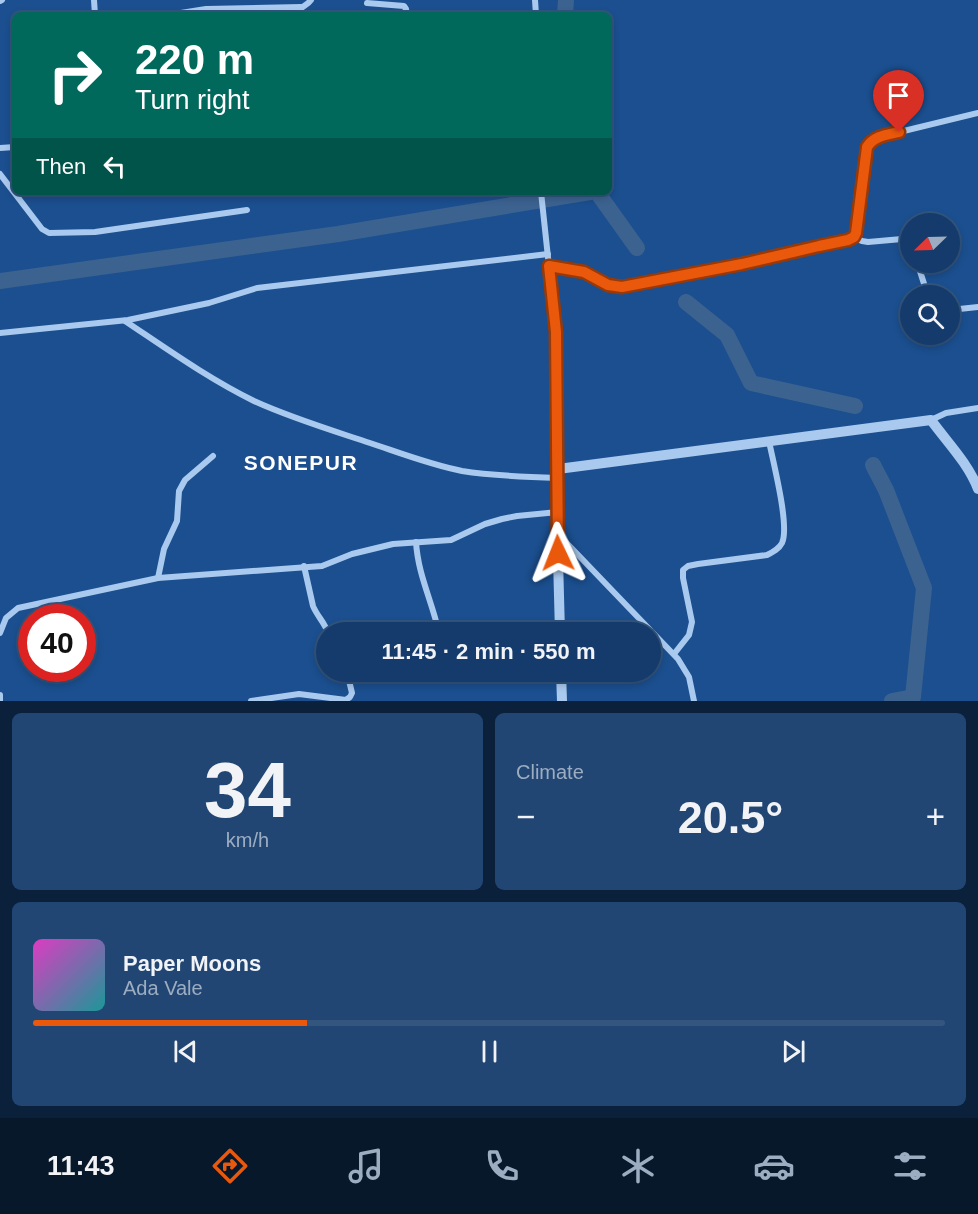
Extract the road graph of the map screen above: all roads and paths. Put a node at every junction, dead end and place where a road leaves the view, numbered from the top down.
1 (311, 0) edge
2 (367, 3) dead end
3 (301, 7) junction
4 (187, 12) edge
5 (300, 12) edge
6 (406, 12) edge
7 (978, 113) edge
8 (0, 174) edge
9 (12, 190) edge
10 (16, 195) edge
11 (541, 195) edge
12 (247, 210) dead end
13 (854, 237) junction
14 (900, 239) edge
15 (548, 254) junction
16 (549, 266) junction
17 (978, 308) edge
18 (960, 309) edge
19 (125, 321) junction
20 (0, 333) edge
21 (978, 408) edge
22 (931, 420) junction
23 (769, 441) junction
24 (213, 456) dead end
25 (558, 473) junction
26 (974, 474) edge
27 (978, 489) edge
28 (558, 512) junction
29 (557, 533) junction
30 (416, 542) junction
31 (304, 566) junction
32 (158, 578) junction
33 (323, 622) edge
34 (436, 622) edge
35 (560, 622) edge
36 (0, 633) edge
37 (674, 654) junction
38 (349, 682) edge
39 (561, 682) edge
40 (0, 695) edge
41 (0, 701) edge
42 (251, 701) edge
43 (562, 701) edge
44 (694, 701) edge

1 - 3 street
2 - 6 street
3 - 4 street
3 - 5 street
7 - 13 street
8 - 9 street
10 - 12 street
11 - 15 street
13 - 14 street
13 - 16 street
15 - 16 street
15 - 19 street
16 - 25 street
17 - 18 street
19 - 20 street
19 - 25 street
21 - 22 street
22 - 23 street
22 - 26 street
23 - 25 street
23 - 37 street
24 - 32 street
25 - 28 street
26 - 27 street
28 - 29 street
28 - 30 street
29 - 35 street
29 - 37 street
30 - 31 street
30 - 34 street
31 - 32 street
31 - 33 street
32 - 36 street
37 - 44 street
38 - 42 street
39 - 43 street
40 - 41 street

